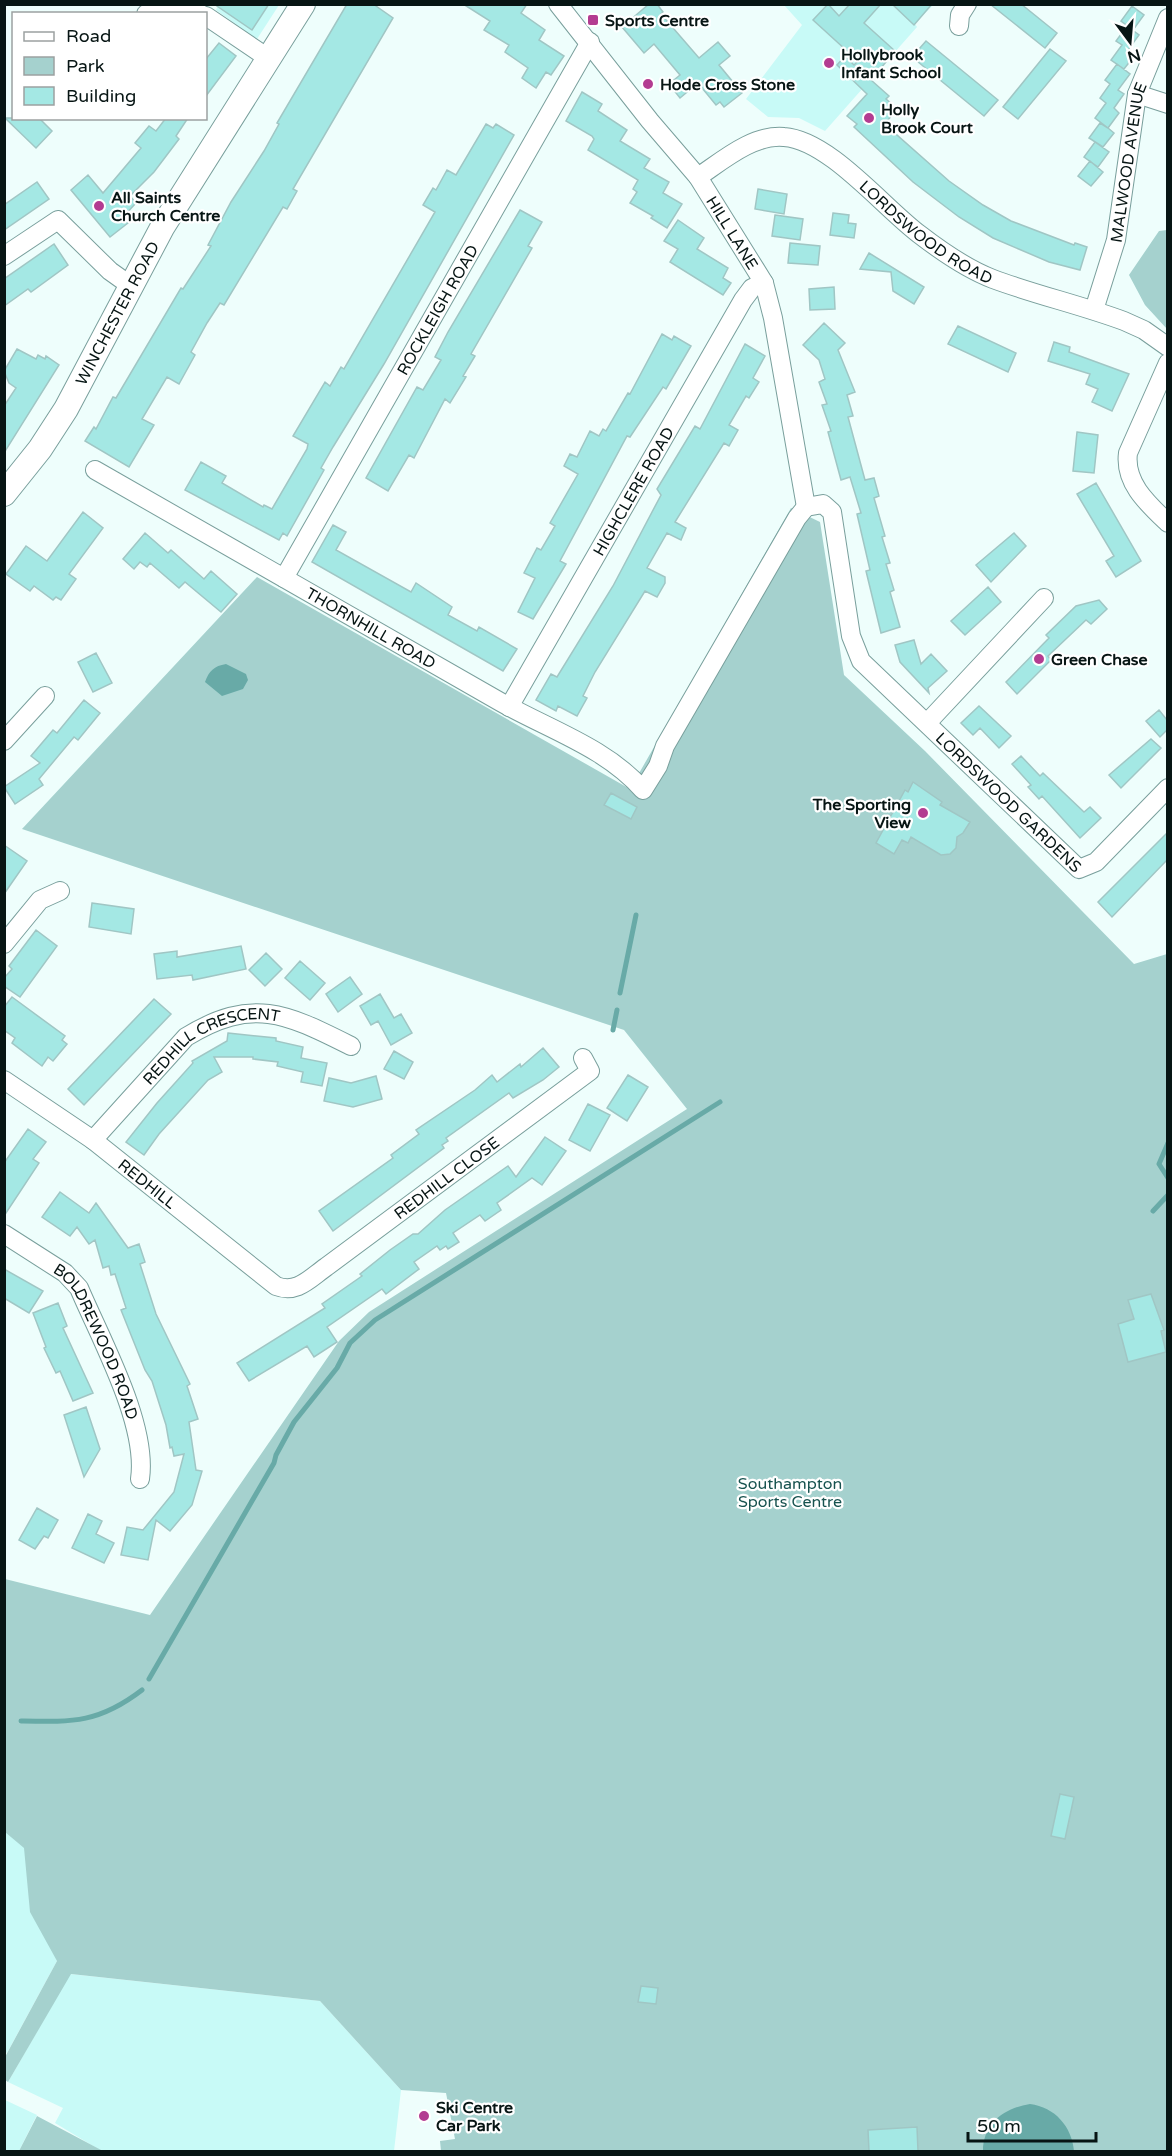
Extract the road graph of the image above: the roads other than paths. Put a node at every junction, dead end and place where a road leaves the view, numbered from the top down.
1 (303, 4) edge
2 (558, 4) edge
3 (967, 4) edge
4 (148, 9) edge
5 (196, 12) edge
6 (207, 17) edge
7 (1167, 18) edge
8 (959, 26) dead end
9 (590, 42) junction
10 (268, 58) junction
11 (1137, 94) junction
12 (1167, 104) edge
13 (698, 177) junction
14 (4, 256) edge
15 (765, 283) junction
16 (131, 286) junction
17 (1094, 310) junction
18 (1167, 347) edge
19 (1167, 363) edge
20 (95, 470) dead end
21 (4, 495) edge
22 (806, 507) junction
23 (1167, 523) edge
24 (284, 578) junction
25 (1044, 598) dead end
26 (45, 696) dead end
27 (509, 707) junction
28 (927, 723) junction
29 (4, 741) edge
30 (1167, 788) edge
31 (60, 891) dead end
32 (4, 944) edge
33 (351, 1046) dead end
34 (583, 1058) dead end
35 (6, 1086) edge
36 (93, 1140) junction
37 (4, 1234) edge
38 (286, 1290) joint
39 (140, 1479) dead end

1 - 10 main road, WINCHESTER ROAD
2 - 9 street, HILL LANE
3 - 8 street
4 - 5 street
6 - 10 street
7 - 11 street, MALWOOD AVENUE
9 - 13 street, HILL LANE
9 - 24 street, ROCKLEIGH ROAD
10 - 16 main road, WINCHESTER ROAD
11 - 12 street
11 - 17 street, MALWOOD AVENUE
13 - 15 street, HILL LANE
13 - 17 street, LORDSWOOD ROAD
14 - 16 street
15 - 22 street, HILL LANE
15 - 27 street, HIGHCLERE ROAD
16 - 21 main road, WINCHESTER ROAD
17 - 18 street, LORDSWOOD ROAD
19 - 23 street
20 - 24 street, THORNHILL ROAD
22 - 27 street, THORNHILL ROAD
22 - 28 street, LORDSWOOD GARDENS
24 - 27 street, THORNHILL ROAD
25 - 28 street, LORDSWOOD GARDENS
26 - 29 street
28 - 30 street, LORDSWOOD GARDENS
31 - 32 street
33 - 36 street, REDHILL CRESCENT
34 - 38 street, REDHILL CLOSE
35 - 36 street, REDHILL
36 - 38 street, REDHILL
37 - 39 street, BOLDREWOOD ROAD

